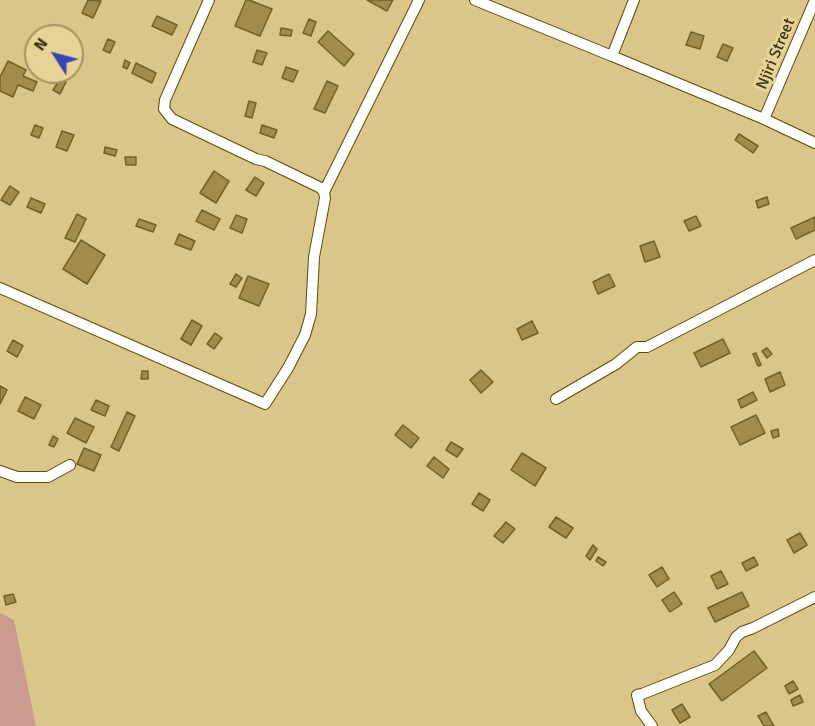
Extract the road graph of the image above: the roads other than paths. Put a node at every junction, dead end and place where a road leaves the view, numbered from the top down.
1 (209, 0) edge
2 (419, 0) edge
3 (475, 0) edge
4 (634, 0) edge
5 (815, 0) edge
6 (612, 56) junction
7 (764, 119) junction
8 (815, 142) edge
9 (324, 192) junction
10 (815, 260) edge
11 (1, 292) edge
12 (556, 399) dead end
13 (70, 465) dead end
14 (0, 471) edge
15 (815, 597) edge
16 (652, 726) edge

1 - 9 street
2 - 9 street
3 - 6 street
4 - 6 street
5 - 7 street, Njiri Street
6 - 7 street
7 - 8 street
9 - 11 street
10 - 12 street
13 - 14 street
15 - 16 street

